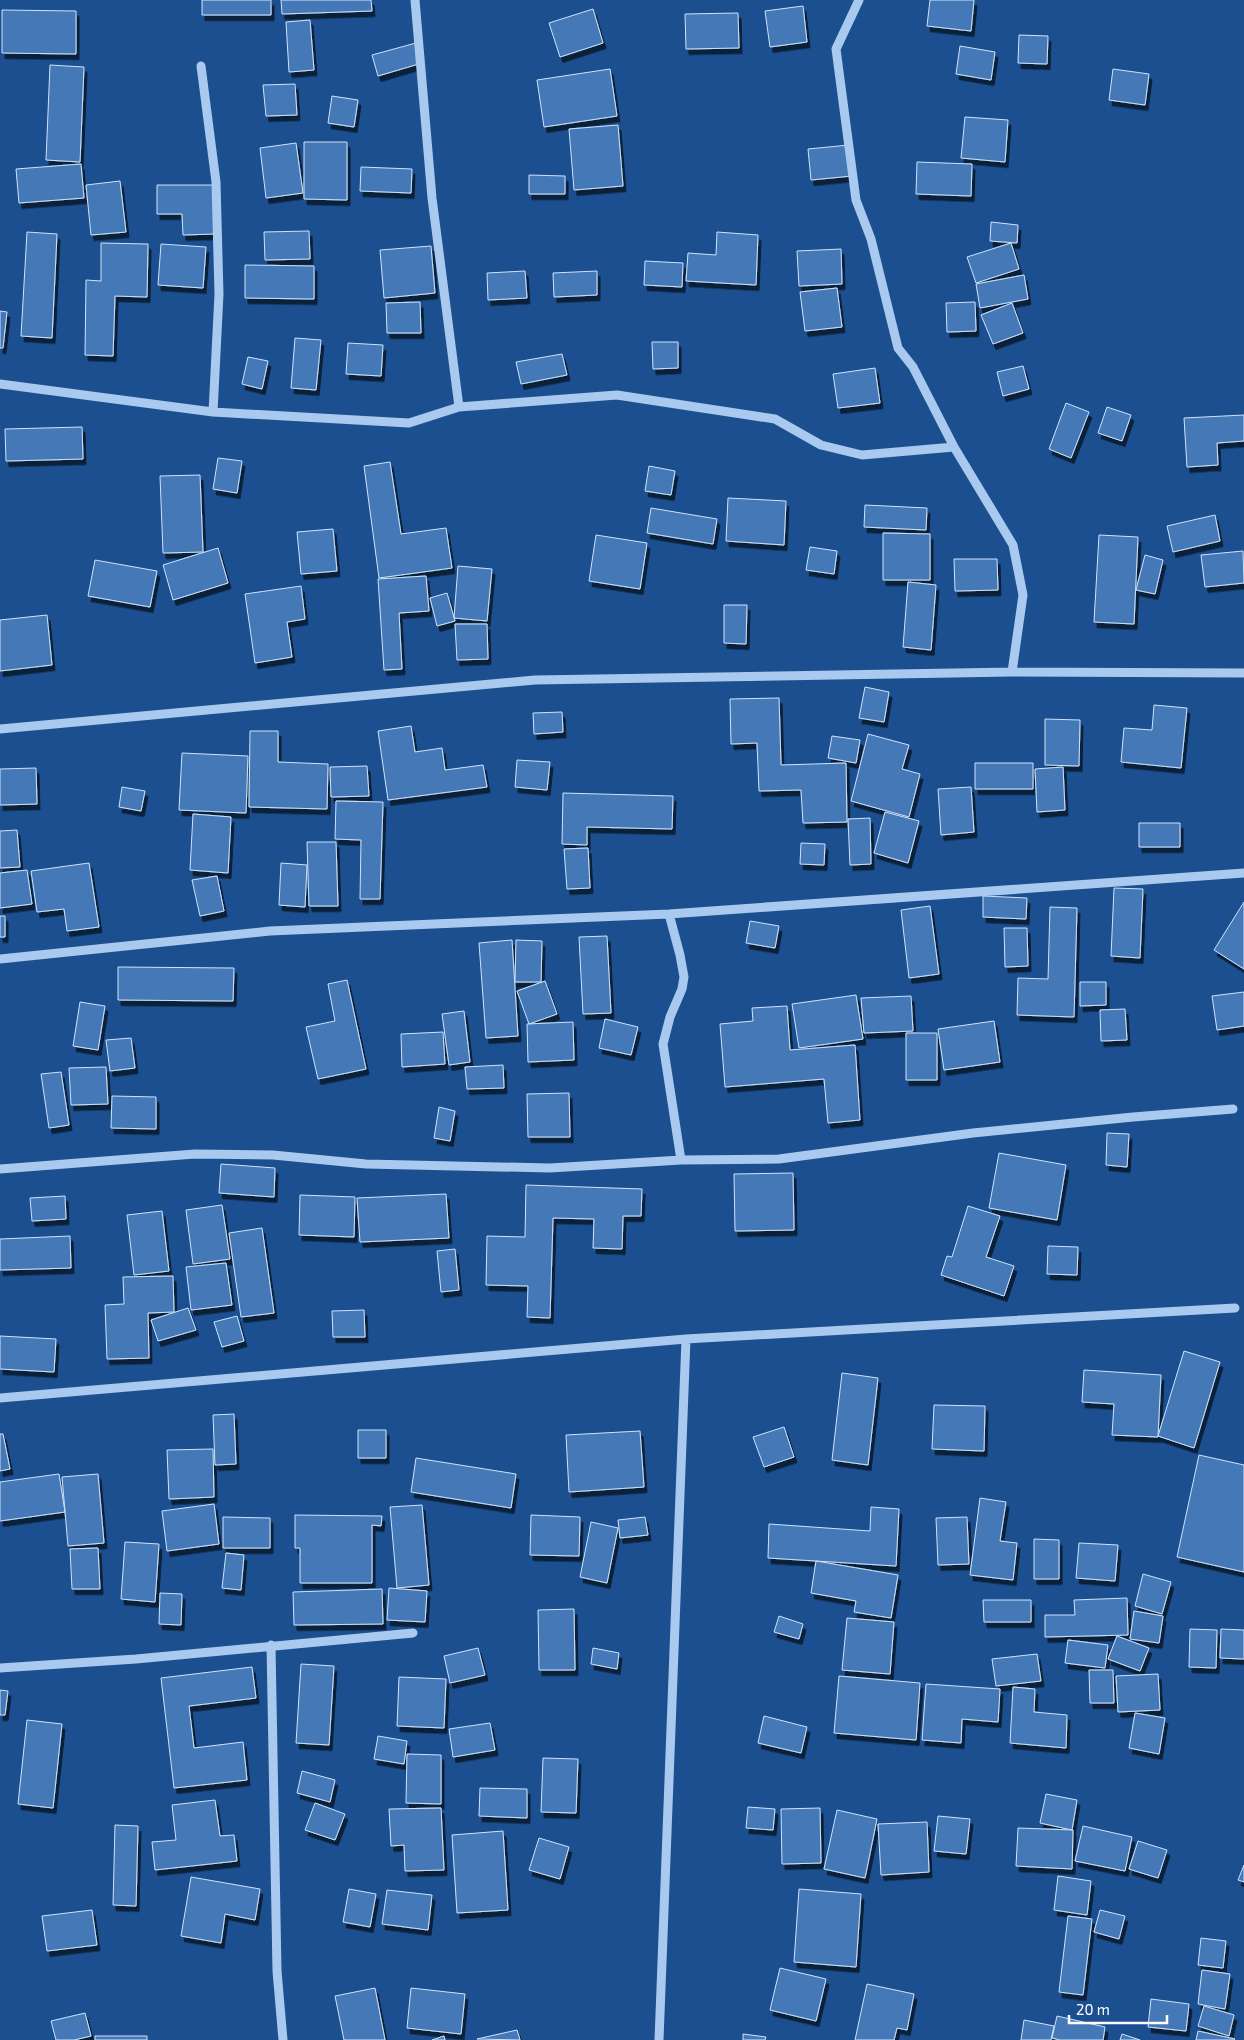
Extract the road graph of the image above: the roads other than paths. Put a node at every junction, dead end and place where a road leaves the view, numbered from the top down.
1 (415, 0) edge
2 (859, 0) edge
3 (201, 66) dead end
4 (0, 384) edge
5 (459, 407) junction
6 (213, 412) junction
7 (954, 447) junction
8 (1012, 672) junction
9 (1244, 673) edge
10 (0, 728) edge
11 (1244, 873) edge
12 (669, 914) junction
13 (0, 959) edge
14 (1233, 1109) dead end
15 (681, 1160) junction
16 (0, 1169) edge
17 (1235, 1308) dead end
18 (686, 1338) junction
19 (0, 1398) edge
20 (413, 1633) dead end
21 (271, 1645) junction
22 (0, 1668) edge
23 (283, 2040) edge
24 (659, 2040) edge

1 - 5 street
2 - 7 street
3 - 6 street
4 - 6 street
5 - 6 street
5 - 7 street
7 - 8 street
8 - 9 street
8 - 10 street
11 - 12 street
12 - 13 street
12 - 15 street
14 - 15 street
15 - 16 street
17 - 18 street
18 - 19 street
18 - 24 street
20 - 21 street
21 - 22 street
21 - 23 street

